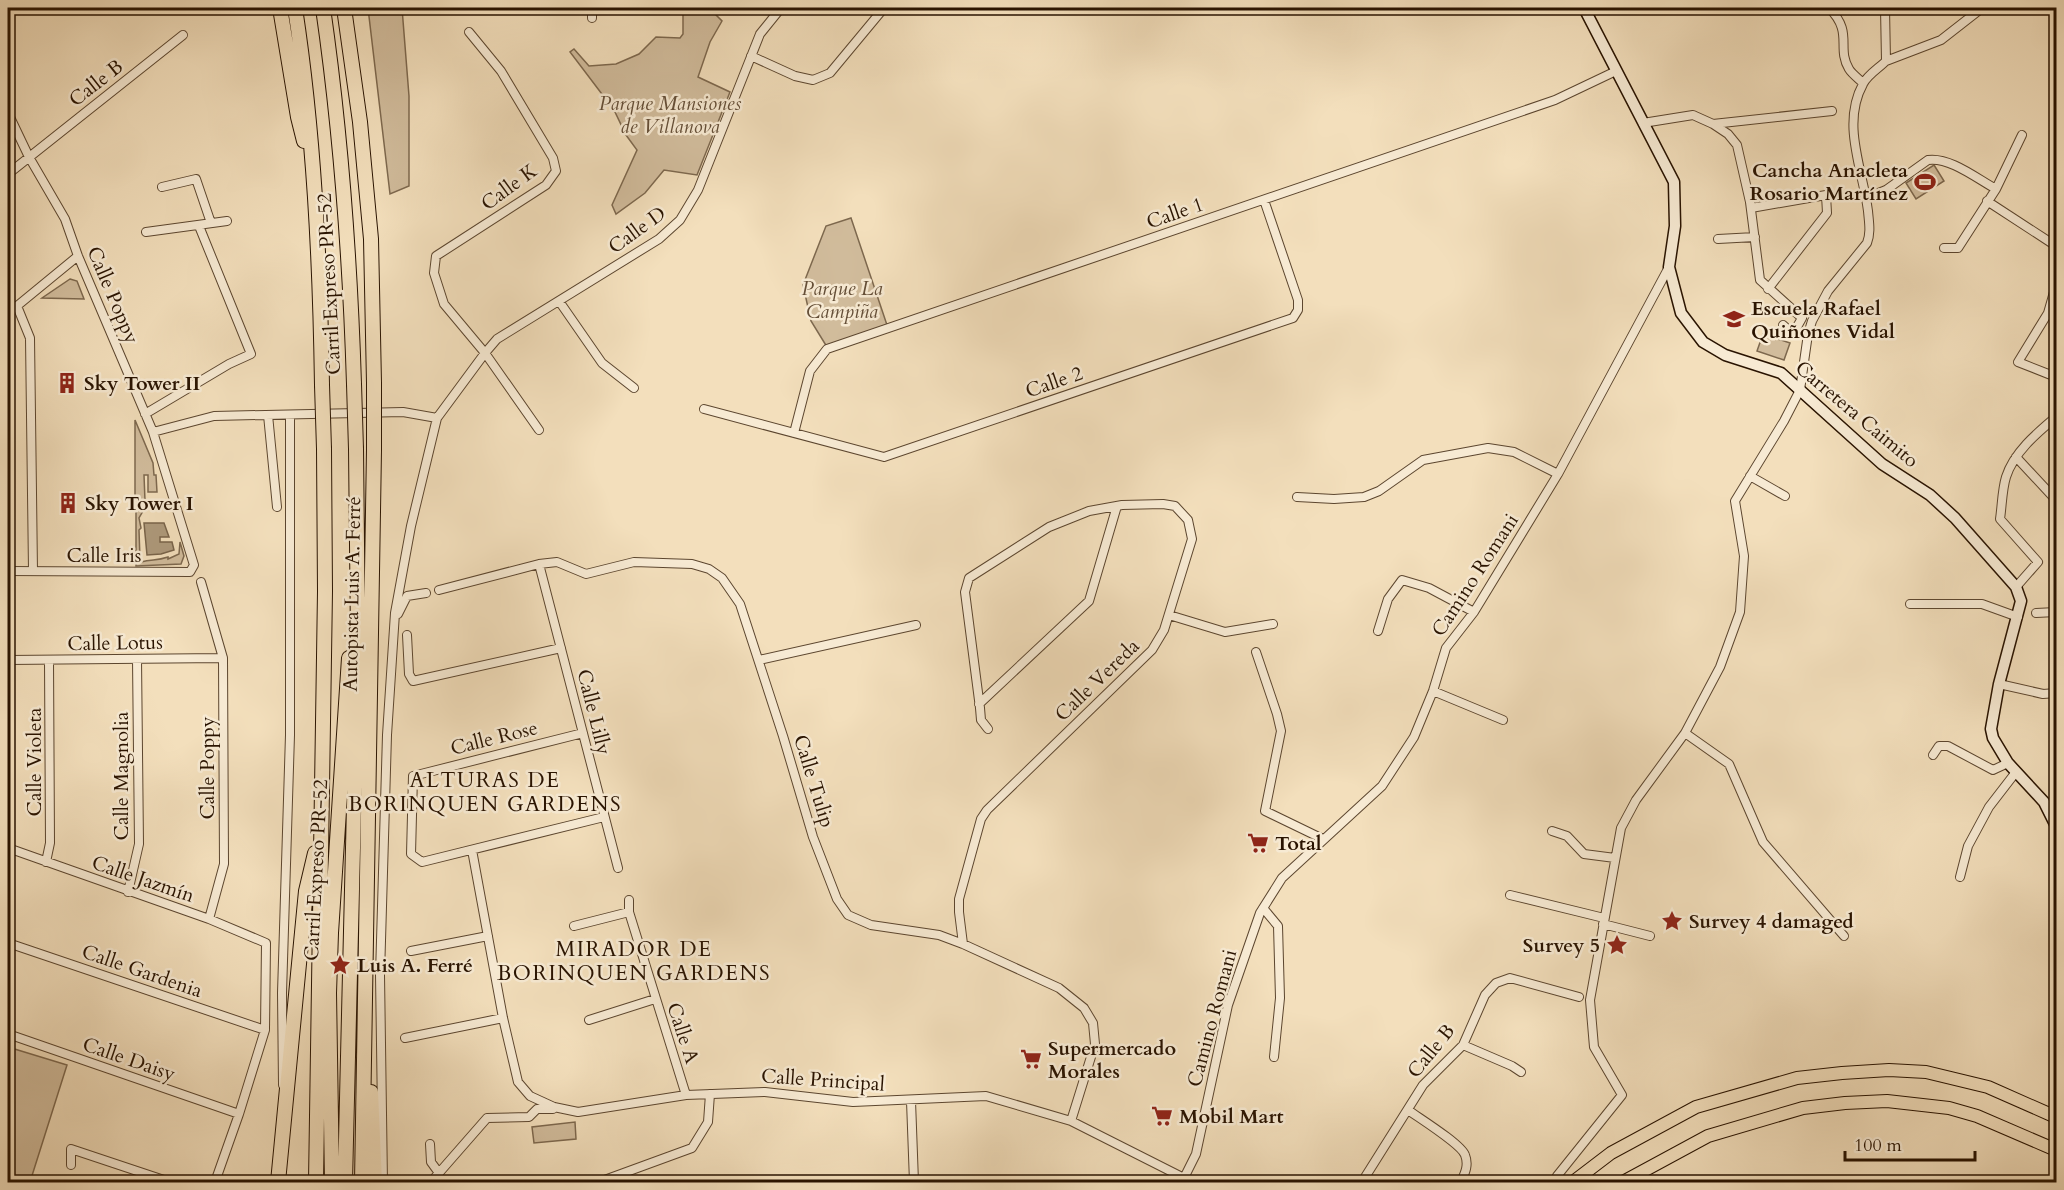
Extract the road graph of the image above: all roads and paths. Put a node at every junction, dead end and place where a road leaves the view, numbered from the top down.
1 (280, 8) edge
2 (295, 8) edge
3 (323, 8) edge
4 (344, 8) edge
5 (592, 8) edge
6 (781, 8) edge
7 (884, 8) edge
8 (1244, 8) edge
9 (1305, 8) edge
10 (1584, 8) edge
11 (1829, 8) edge
12 (1886, 8) edge
13 (1982, 8) edge
14 (592, 18) dead end
15 (469, 32) dead end
16 (183, 35) dead end
17 (751, 56) junction
18 (1886, 61) junction
19 (1616, 71) junction
20 (1863, 83) junction
21 (1832, 111) dead end
22 (8, 113) edge
23 (1643, 123) junction
24 (1713, 124) junction
25 (2022, 135) dead end
26 (29, 157) junction
27 (8, 174) edge
28 (315, 178) junction
29 (162, 187) dead end
30 (1996, 189) junction
31 (1866, 198) junction
32 (1264, 200) junction
33 (1987, 201) junction
34 (1751, 208) junction
35 (227, 221) dead end
36 (211, 222) junction
37 (199, 226) junction
38 (146, 232) dead end
39 (1755, 237) junction
40 (1718, 240) dead end
41 (2056, 246) edge
42 (1944, 248) dead end
43 (78, 256) junction
44 (1669, 267) junction
45 (2056, 285) edge
46 (1768, 289) junction
47 (559, 301) junction
48 (1783, 325) dead end
49 (484, 353) junction
50 (2056, 377) edge
51 (634, 388) dead end
52 (1800, 390) junction
53 (704, 409) dead end
54 (145, 414) junction
55 (290, 415) junction
56 (267, 416) junction
57 (437, 418) junction
58 (2056, 419) edge
59 (539, 430) dead end
60 (153, 432) junction
61 (795, 433) junction
62 (2016, 457) junction
63 (1558, 474) junction
64 (1750, 476) junction
65 (1298, 496) dead end
66 (1785, 496) dead end
67 (2056, 500) edge
68 (1117, 506) junction
69 (277, 507) dead end
70 (356, 560) junction
71 (539, 564) junction
72 (195, 565) joint
73 (8, 571) edge
74 (33, 571) junction
75 (201, 582) dead end
76 (2016, 587) junction
77 (439, 590) dead end
78 (426, 593) dead end
79 (1911, 604) dead end
80 (1474, 612) junction
81 (2056, 612) edge
82 (2036, 613) dead end
83 (1168, 615) junction
84 (2018, 617) junction
85 (394, 620) junction
86 (1273, 624) dead end
87 (916, 625) dead end
88 (1378, 631) dead end
89 (407, 635) dead end
90 (561, 648) junction
91 (1256, 652) dead end
92 (223, 658) junction
93 (137, 659) junction
94 (8, 660) edge
95 (49, 660) junction
96 (759, 660) junction
97 (1999, 684) junction
98 (1433, 692) junction
99 (2056, 693) edge
100 (979, 704) junction
101 (1503, 720) dead end
102 (988, 729) dead end
103 (583, 733) junction
104 (1685, 733) junction
105 (1933, 755) dead end
106 (2008, 763) junction
107 (2016, 772) junction
108 (604, 817) junction
109 (321, 824) junction
110 (2056, 826) edge
111 (1552, 831) dead end
112 (1323, 839) junction
113 (8, 848) edge
114 (472, 850) junction
115 (1615, 858) junction
116 (46, 862) junction
117 (618, 868) dead end
118 (1960, 877) dead end
119 (128, 892) junction
120 (1510, 896) dead end
121 (629, 900) dead end
122 (1263, 908) junction
123 (629, 912) junction
124 (209, 919) junction
125 (1604, 921) junction
126 (574, 926) dead end
127 (488, 936) junction
128 (1650, 936) dead end
129 (1844, 936) dead end
130 (8, 943) edge
131 (963, 944) junction
132 (411, 951) dead end
133 (1579, 997) dead end
134 (655, 999) junction
135 (503, 1018) junction
136 (589, 1020) dead end
137 (265, 1030) junction
138 (364, 1034) junction
139 (8, 1035) edge
140 (405, 1038) dead end
141 (1463, 1045) junction
142 (1274, 1057) dead end
143 (1521, 1072) dead end
144 (710, 1094) junction
145 (686, 1095) junction
146 (286, 1100) junction
147 (911, 1101) junction
148 (564, 1109) junction
149 (1408, 1110) junction
150 (239, 1114) junction
151 (2056, 1117) edge
152 (1071, 1121) junction
153 (430, 1144) dead end
154 (2056, 1150) edge
155 (71, 1165) dead end
156 (439, 1173) junction
157 (612, 1180) edge
158 (1183, 1180) edge
159 (170, 1182) edge
160 (215, 1182) edge
161 (278, 1182) edge
162 (316, 1182) edge
163 (332, 1182) edge
164 (345, 1182) edge
165 (362, 1182) edge
166 (375, 1182) edge
167 (383, 1182) edge
168 (431, 1182) edge
169 (599, 1182) edge
170 (914, 1182) edge
171 (1362, 1182) edge
172 (1461, 1182) edge
173 (1554, 1182) edge
174 (1573, 1182) edge
175 (1623, 1182) edge
176 (1795, 1182) edge
177 (1812, 1182) edge

1 - 28 highway
2 - 28 highway, Autopista Luis A. Ferré
3 - 70 highway, Carril Expreso PR-52, bridge
4 - 138 highway, Autopista Luis A. Ferré, bridge
5 - 14 street
6 - 17 street, Calle D
7 - 17 street
8 - 9 street
10 - 19 street, Carretera Caimito
11 - 20 street
12 - 18 street
13 - 18 street
15 - 49 street, Calle K
16 - 26 street, Calle B
17 - 47 street, Calle D
18 - 20 street
19 - 23 street, Carretera Caimito
19 - 32 street, Calle 1
20 - 31 street
21 - 24 street
22 - 26 street, Calle Poppy
23 - 24 street
23 - 44 street, Carretera Caimito
24 - 34 street
25 - 30 street
26 - 27 street
26 - 43 street, Calle Poppy
28 - 109 highway, Autopista Luis A. Ferré, bridge
29 - 36 street
30 - 31 street
30 - 33 street
31 - 52 street
32 - 61 street, Calle 1
32 - 61 street, Calle 2
33 - 41 street
33 - 42 street
34 - 39 street
34 - 46 street
35 - 36 street
36 - 37 street
37 - 38 street
37 - 54 street
39 - 40 street
39 - 46 street
43 - 54 street, Calle Poppy
43 - 74 street
44 - 52 street, Carretera Caimito
44 - 63 street, Camino Romani
45 - 50 street
46 - 48 street
47 - 49 street, Calle D
47 - 51 street
49 - 57 street, Calle D
49 - 59 street
52 - 64 street
52 - 76 street, Carretera Caimito
53 - 61 street, Calle 2
54 - 60 street, Calle Poppy
55 - 56 street
55 - 57 street
55 - 146 street
56 - 60 street
56 - 69 street
57 - 85 street
58 - 62 street
60 - 72 street, Calle Poppy
62 - 67 street
62 - 76 street
63 - 65 street
63 - 80 street, Camino Romani
64 - 66 street
64 - 104 street
68 - 83 street, Calle Vereda
68 - 100 street
68 - 100 street, Calle Vereda
70 - 163 highway, Carril Expreso PR-52
70 - 164 highway, Carril Expreso PR-52
71 - 77 street, Calle Tulip
71 - 90 street, Calle Lilly
71 - 96 street, Calle Tulip
72 - 74 street, Calle Iris
73 - 74 street, Calle Iris
75 - 92 street, Calle Poppy
76 - 84 street
78 - 85 street
79 - 84 street
80 - 88 street
80 - 98 street, Camino Romani
81 - 82 street
83 - 86 street
83 - 131 street, Calle Vereda
84 - 97 street
85 - 167 street
87 - 96 street
89 - 90 street
90 - 103 street, Calle Lilly
91 - 112 street
92 - 93 street, Calle Lotus
92 - 124 street, Calle Poppy
93 - 95 street, Calle Lotus
93 - 119 street, Calle Magnolia
94 - 95 street, Calle Lotus
95 - 116 street, Calle Violeta
96 - 131 street, Calle Tulip
97 - 99 street
97 - 106 street
98 - 101 street
98 - 112 street, Camino Romani
100 - 102 street, Calle Vereda
103 - 108 street, Calle Lilly
103 - 114 street, Calle Rose
104 - 115 street
104 - 129 street
105 - 106 street
106 - 107 street
107 - 110 street
107 - 118 street
108 - 114 street
108 - 117 street, Calle Lilly
109 - 146 highway
109 - 162 highway, Autopista Luis A. Ferré
111 - 115 street
112 - 122 street, Camino Romani
113 - 116 street, Calle Jazmín
114 - 127 street
115 - 125 street
116 - 119 street, Calle Jazmín
119 - 124 street, Calle Jazmín
120 - 125 street
121 - 123 street, Calle A
122 - 142 street
122 - 158 street, Camino Romani
123 - 126 street
123 - 134 street, Calle A
124 - 137 street, Calle Jazmín
125 - 128 street
125 - 173 street
127 - 132 street
127 - 135 street
130 - 137 street, Calle Gardenia
131 - 152 street, Calle Tulip
133 - 141 street, Calle B
134 - 136 street
134 - 145 street, Calle A
135 - 140 street
135 - 148 street, Calle Principal
137 - 150 street
138 - 165 highway, Autopista Luis A. Ferré
138 - 166 highway
139 - 150 street, Calle Daisy
141 - 143 street
141 - 149 street, Calle B
144 - 145 street, Calle Principal
144 - 147 street, Calle Principal
144 - 157 street
145 - 148 street, Calle Principal
146 - 161 highway
147 - 152 street, Calle Principal
147 - 170 street
148 - 156 street
149 - 171 street, Calle B
149 - 172 street
150 - 160 street
151 - 174 main road
152 - 158 street, Calle Principal
153 - 156 street
154 - 175 main road
155 - 159 street
156 - 168 street
157 - 169 street
176 - 177 street

